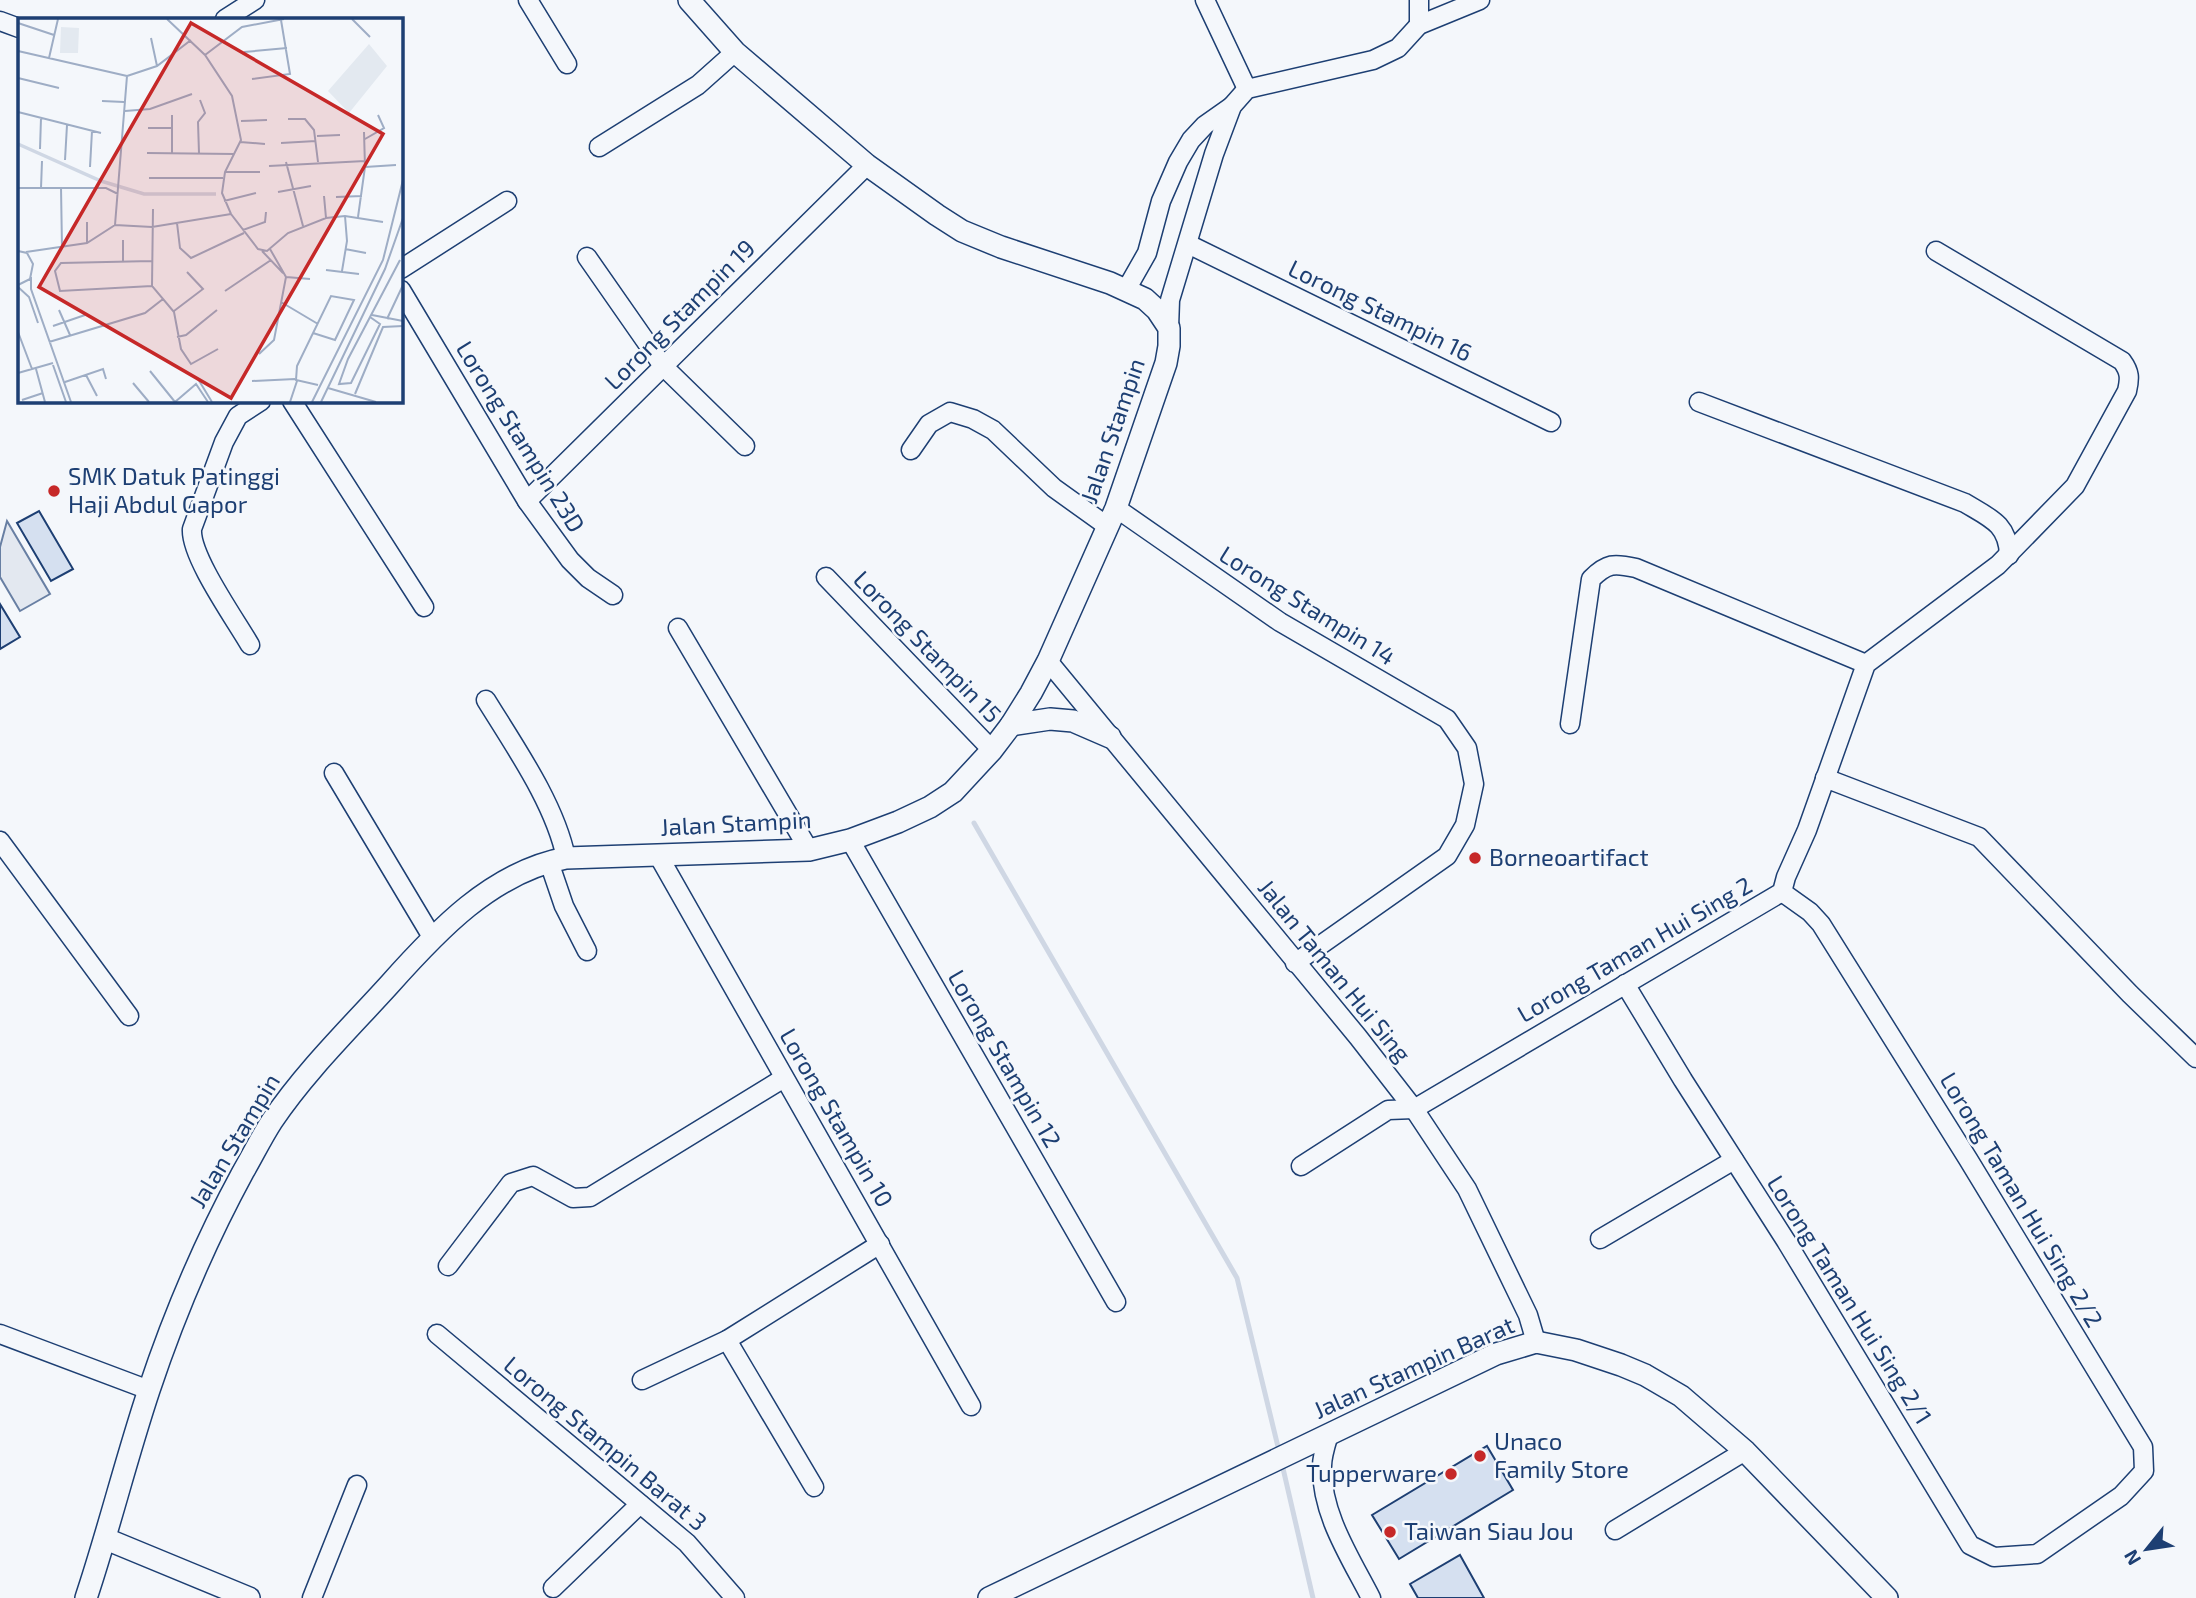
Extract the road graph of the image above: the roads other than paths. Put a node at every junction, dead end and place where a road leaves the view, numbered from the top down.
1 (255, 0) edge
2 (527, 0) edge
3 (689, 0) edge
4 (1205, 0) edge
5 (1419, 0) edge
6 (1480, 0) edge
7 (232, 17) edge
8 (0, 21) edge
9 (1419, 25) junction
10 (18, 28) edge
11 (735, 52) junction
12 (567, 64) dead end
13 (1247, 89) junction
14 (1232, 106) junction
15 (599, 147) dead end
16 (867, 165) junction
17 (508, 201) dead end
18 (1188, 244) junction
19 (1936, 251) dead end
20 (587, 257) dead end
21 (402, 268) edge
22 (1125, 290) junction
23 (404, 303) edge
24 (1169, 328) junction
25 (663, 366) junction
26 (253, 402) edge
27 (293, 402) edge
28 (1699, 402) dead end
29 (1551, 422) dead end
30 (745, 446) dead end
31 (911, 450) dead end
32 (527, 502) junction
33 (1112, 517) junction
34 (2009, 555) junction
35 (826, 577) dead end
36 (613, 595) dead end
37 (424, 607) dead end
38 (678, 628) dead end
39 (250, 645) dead end
40 (1048, 661) junction
41 (1866, 664) junction
42 (486, 699) dead end
43 (1570, 724) dead end
44 (1011, 725) junction
45 (1110, 737) junction
46 (992, 750) junction
47 (334, 773) dead end
48 (1825, 778) junction
49 (850, 839) junction
50 (0, 841) edge
51 (810, 850) junction
52 (658, 855) junction
53 (557, 860) junction
54 (1782, 892) junction
55 (432, 937) junction
56 (587, 951) dead end
57 (1295, 963) junction
58 (1625, 984) junction
59 (129, 1016) dead end
60 (2196, 1058) edge
61 (784, 1078) junction
62 (1414, 1109) junction
63 (1734, 1160) junction
64 (1301, 1166) dead end
65 (1600, 1239) dead end
66 (880, 1244) junction
67 (448, 1266) dead end
68 (1116, 1302) dead end
69 (0, 1334) edge
70 (437, 1334) dead end
71 (727, 1340) junction
72 (1536, 1342) junction
73 (642, 1380) dead end
74 (149, 1390) junction
75 (971, 1406) dead end
76 (1329, 1434) junction
77 (1745, 1451) junction
78 (358, 1485) dead end
79 (814, 1487) dead end
80 (640, 1504) junction
81 (2075, 1530) joint
82 (1615, 1531) dead end
83 (106, 1539) junction
84 (553, 1588) dead end
85 (1876, 1595) edge
86 (86, 1598) edge
87 (249, 1598) edge
88 (312, 1598) edge
89 (735, 1598) edge
90 (989, 1598) edge
91 (1371, 1598) edge

1 - 7 street
2 - 12 street
3 - 11 street
4 - 13 street
5 - 9 street
6 - 9 street
8 - 10 street
9 - 13 street
11 - 15 street
11 - 16 street
13 - 14 street
14 - 18 street
14 - 22 street
16 - 22 street
16 - 25 street, Lorong Stampin 19
17 - 21 street
18 - 24 street
18 - 29 street, Lorong Stampin 16
19 - 34 street
20 - 25 street
22 - 24 street
23 - 32 street, Lorong Stampin 23D
24 - 33 street, Jalan Stampin
25 - 30 street
25 - 32 street, Lorong Stampin 19
26 - 39 street
27 - 37 street
28 - 34 street
31 - 33 street, Lorong Stampin 14
32 - 36 street, Lorong Stampin 23D
33 - 40 street, Jalan Stampin
33 - 57 street, Lorong Stampin 14
34 - 41 street
35 - 46 street, Lorong Stampin 15
38 - 51 street
40 - 44 street, Jalan Stampin
40 - 45 street, Jalan Taman Hui Sing
41 - 43 street
41 - 48 street, Lorong Taman Hui Sing 2
42 - 53 street
44 - 45 street
44 - 46 street, Jalan Stampin
45 - 57 street, Jalan Taman Hui Sing
46 - 49 street, Jalan Stampin
47 - 55 street
48 - 54 street, Lorong Taman Hui Sing 2
48 - 60 street
49 - 51 street, Jalan Stampin
49 - 68 street, Lorong Stampin 12
50 - 59 street
51 - 52 street, Jalan Stampin
52 - 53 street, Jalan Stampin
52 - 61 street, Lorong Stampin 10
53 - 55 street, Jalan Stampin
53 - 56 street
54 - 58 street, Lorong Taman Hui Sing 2
54 - 81 street, Lorong Taman Hui Sing 2/2
55 - 74 street, Jalan Stampin
57 - 62 street, Jalan Taman Hui Sing
58 - 62 street, Lorong Taman Hui Sing 2
58 - 63 street, Lorong Taman Hui Sing 2/1
61 - 66 street, Lorong Stampin 10
61 - 67 street
62 - 64 street, Lorong Taman Hui Sing 2
62 - 72 street, Jalan Taman Hui Sing
63 - 65 street
63 - 81 street, Lorong Taman Hui Sing 2/1
66 - 71 street
66 - 75 street, Lorong Stampin 10
69 - 74 street
70 - 80 street, Lorong Stampin Barat 3
71 - 73 street
71 - 79 street
72 - 76 street, Jalan Stampin Barat
72 - 77 street, Jalan Stampin Barat
74 - 83 street, Jalan Stampin
76 - 90 street, Jalan Stampin Barat
76 - 91 street
77 - 82 street
77 - 85 street, Jalan Stampin Barat
78 - 88 street
80 - 84 street
80 - 89 street, Lorong Stampin Barat 3
83 - 86 street, Jalan Stampin
83 - 87 street

